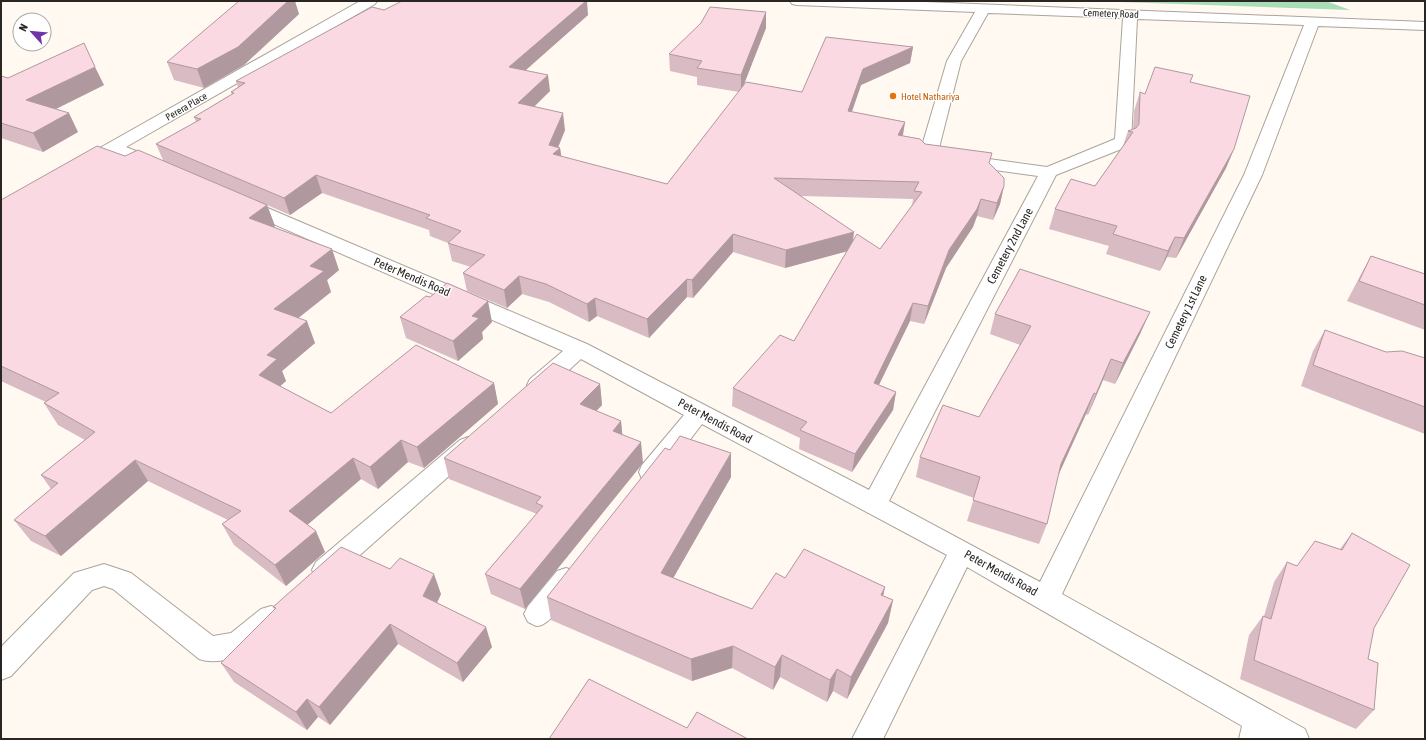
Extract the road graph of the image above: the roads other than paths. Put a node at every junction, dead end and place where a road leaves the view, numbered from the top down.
1 (370, 1) edge
2 (797, 1) edge
3 (984, 8) junction
4 (1130, 13) junction
5 (1313, 21) junction
6 (1425, 26) edge
7 (114, 148) junction
8 (94, 158) edge
9 (1049, 172) junction
10 (179, 176) edge
11 (223, 195) edge
12 (579, 349) junction
13 (519, 401) edge
14 (699, 412) junction
15 (484, 433) edge
16 (636, 492) edge
17 (874, 505) junction
18 (962, 551) junction
19 (582, 559) edge
20 (310, 584) edge
21 (1046, 598) junction
22 (286, 605) edge
23 (538, 614) dead end
24 (1, 667) edge
25 (1256, 729) edge
26 (867, 739) edge
27 (1294, 739) edge

1 - 7 street, Perera Place
2 - 3 street, Cemetery Road
3 - 4 street, Cemetery Road
3 - 9 street
4 - 5 street, Cemetery Road
4 - 9 street
5 - 6 street, Cemetery Road
5 - 21 street, Cemetery 1st Lane
7 - 8 street, Perera Place
7 - 10 street
9 - 17 street, Cemetery 2nd Lane
11 - 12 street, Peter Mendis Road
12 - 13 street
12 - 14 street, Peter Mendis Road
14 - 16 street
14 - 17 street, Peter Mendis Road
15 - 20 street
17 - 18 street, Peter Mendis Road
18 - 21 street, Peter Mendis Road
18 - 26 street
19 - 23 street
21 - 25 street, Peter Mendis Road
22 - 24 street
25 - 27 street, Peter Mendis Road

